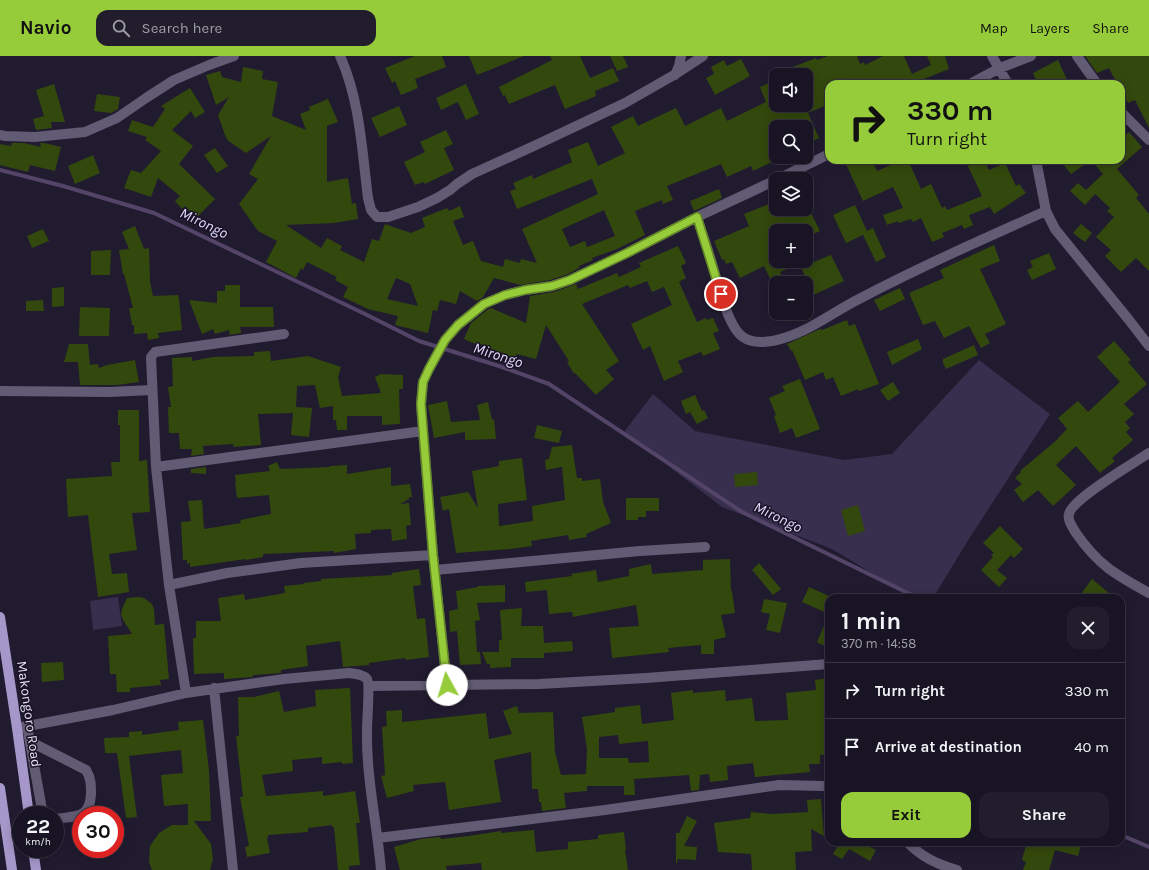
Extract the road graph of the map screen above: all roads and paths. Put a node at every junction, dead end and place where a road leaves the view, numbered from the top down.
1 (234, 56) edge
2 (340, 56) edge
3 (681, 56) edge
4 (703, 56) edge
5 (992, 56) edge
6 (1031, 56) edge
7 (1077, 56) edge
8 (1000, 68) junction
9 (674, 75) junction
10 (978, 80) edge
11 (1006, 80) edge
12 (1094, 80) edge
13 (1125, 116) edge
14 (0, 135) edge
15 (1149, 140) edge
16 (825, 156) edge
17 (1037, 164) edge
18 (792, 172) edge
19 (769, 183) edge
20 (1046, 211) junction
21 (697, 217) junction
22 (284, 334) dead end
23 (1149, 346) edge
24 (152, 390) junction
25 (0, 391) edge
26 (423, 431) junction
27 (1149, 453) edge
28 (156, 467) junction
29 (705, 547) dead end
30 (433, 555) junction
31 (435, 570) junction
32 (169, 584) junction
33 (1149, 593) edge
34 (0, 617) edge
35 (825, 664) edge
36 (447, 685) junction
37 (369, 686) junction
38 (214, 688) junction
39 (186, 693) junction
40 (22, 727) junction
41 (31, 742) junction
42 (825, 787) edge
43 (0, 788) edge
44 (28, 806) edge
45 (42, 806) edge
46 (64, 818) edge
47 (378, 838) junction
48 (911, 846) edge
49 (34, 858) edge
50 (12, 870) edge
51 (36, 870) edge
52 (233, 870) edge
53 (381, 870) edge
54 (957, 870) edge

1 - 14 street
2 - 9 street
3 - 9 street
4 - 9 street
5 - 8 street
6 - 8 street
7 - 12 street
8 - 10 street
8 - 11 street
13 - 15 street
16 - 18 street
17 - 20 street
19 - 21 street
20 - 21 street
20 - 23 street
21 - 26 street
22 - 24 street
24 - 25 street
24 - 28 street
26 - 28 street
26 - 30 street
27 - 33 street
28 - 32 street
29 - 31 street
30 - 31 street
30 - 32 street
31 - 36 street
32 - 39 street
34 - 40 main road, Makongoro Road
35 - 36 street
36 - 37 street
37 - 38 street
37 - 47 street
38 - 39 street
38 - 52 street
39 - 40 street
40 - 41 street
40 - 44 main road, Makongoro Road
41 - 45 street
41 - 46 street
42 - 47 street
43 - 50 main road
47 - 53 street
48 - 54 street
49 - 51 main road

